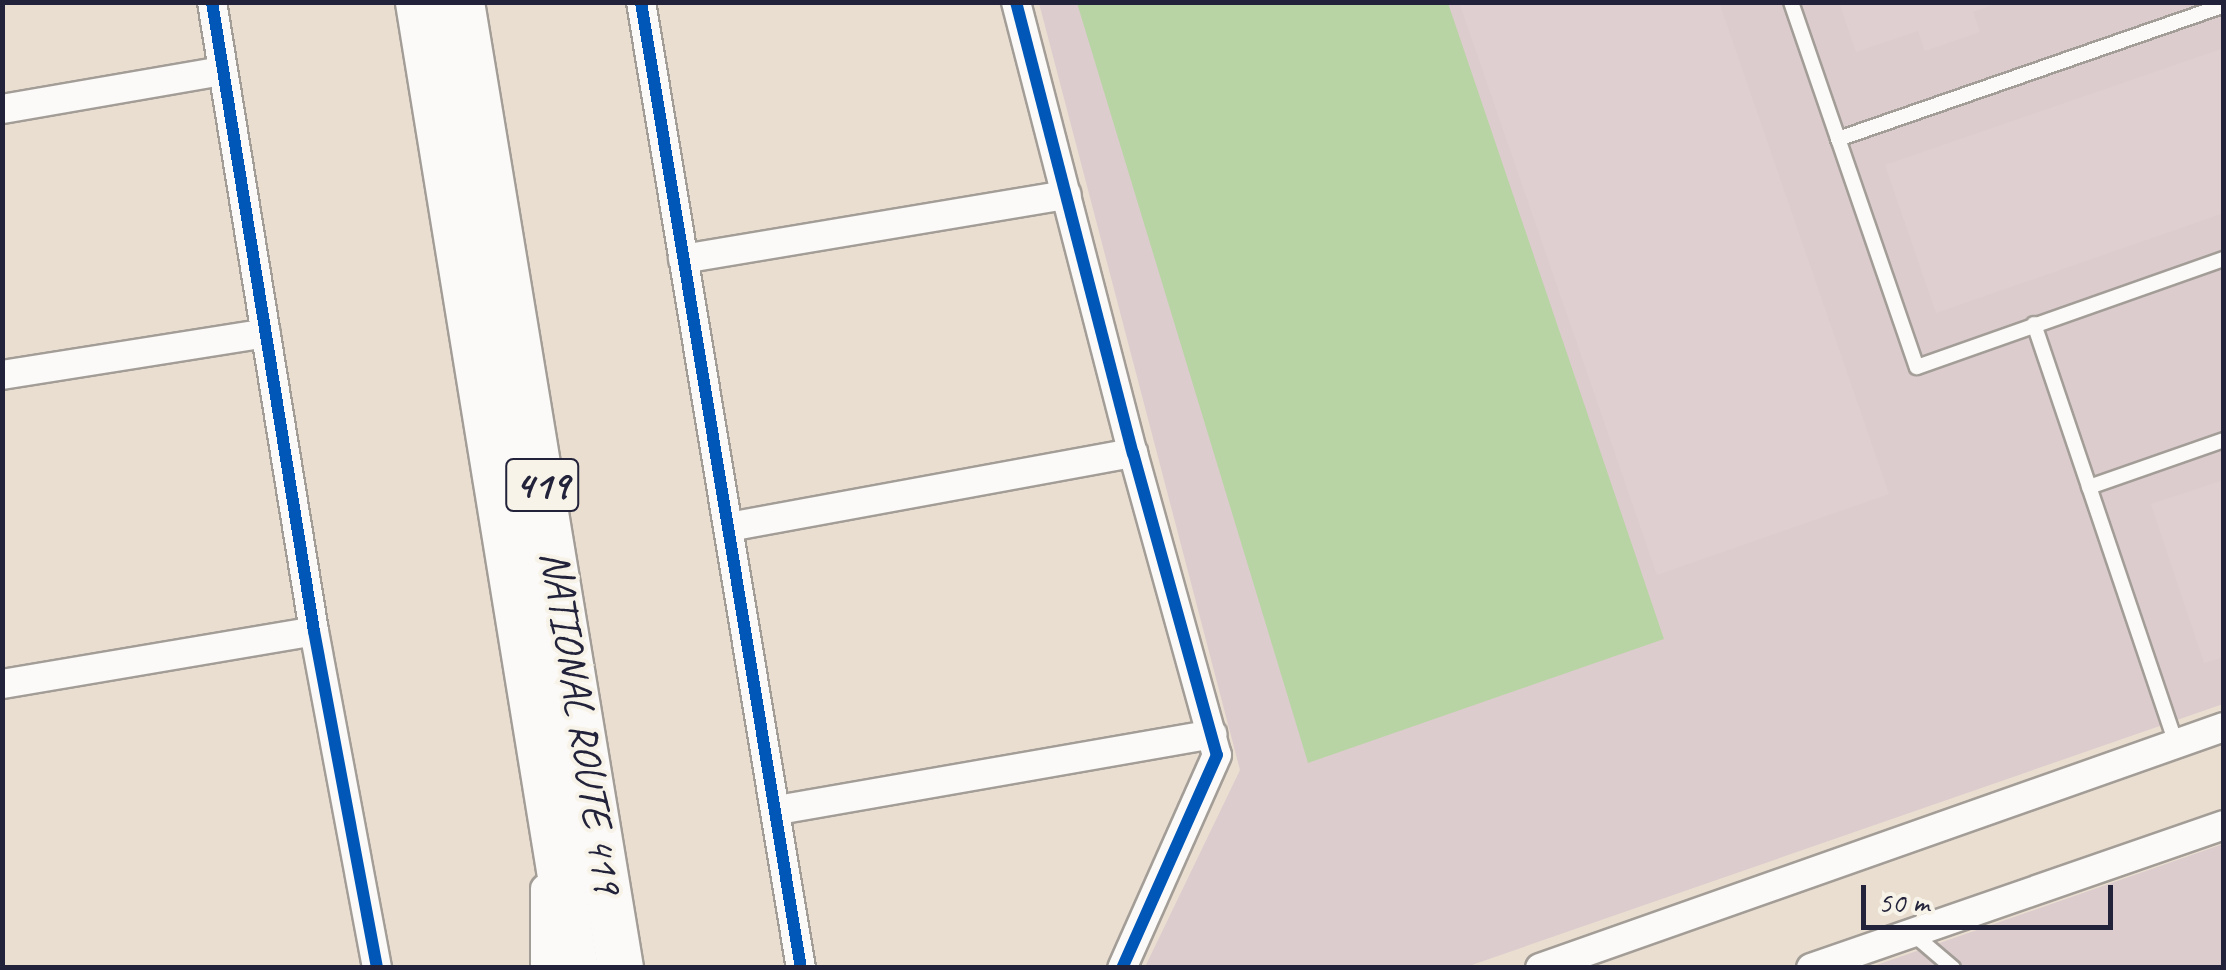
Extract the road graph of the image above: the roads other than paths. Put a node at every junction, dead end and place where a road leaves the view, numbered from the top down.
1 (212, 2) edge
2 (408, 2) edge
3 (418, 2) edge
4 (461, 2) edge
5 (473, 2) edge
6 (641, 2) edge
7 (1016, 2) edge
8 (1792, 2) edge
9 (2224, 5) edge
10 (223, 70) junction
11 (455, 90) junction
12 (2, 109) edge
13 (1838, 139) junction
14 (1068, 195) junction
15 (683, 260) junction
16 (2224, 260) edge
17 (2034, 324) junction
18 (266, 333) junction
19 (2, 375) edge
20 (2224, 440) edge
21 (1133, 453) junction
22 (2088, 486) junction
23 (728, 527) junction
24 (314, 631) junction
25 (2, 684) edge
26 (2224, 728) edge
27 (1212, 734) junction
28 (2176, 744) junction
29 (545, 774) junction
30 (778, 810) junction
31 (2224, 825) edge
32 (606, 879) junction
33 (1912, 933) junction
34 (378, 968) edge
35 (545, 968) edge
36 (574, 968) edge
37 (620, 968) edge
38 (634, 968) edge
39 (802, 968) edge
40 (1122, 968) edge
41 (1540, 968) edge
42 (1811, 968) edge
43 (1953, 968) edge

1 - 10 street
2 - 11 highway
3 - 11 highway, NATIONAL ROUTE 419 / 419
4 - 11 highway, NATIONAL ROUTE 419 / 419
5 - 11 highway
6 - 15 street
7 - 14 street
8 - 13 lane
9 - 13 lane
10 - 12 street
10 - 18 street
11 - 29 highway, NATIONAL ROUTE 419 / 419
11 - 32 highway, NATIONAL ROUTE 419 / 419
13 - 17 lane
14 - 15 street
14 - 21 street
15 - 23 street
16 - 17 lane
17 - 22 lane
18 - 19 street
18 - 24 street
20 - 22 lane
21 - 23 street
21 - 27 street
22 - 28 lane
23 - 30 street
24 - 25 street
24 - 34 street
26 - 28 street
27 - 30 street
27 - 40 street
28 - 41 street
29 - 35 street
29 - 36 highway, NATIONAL ROUTE 419 / 419
30 - 39 street
31 - 33 street
32 - 37 highway, NATIONAL ROUTE 419 / 419
32 - 38 street
33 - 42 street
33 - 43 lane

